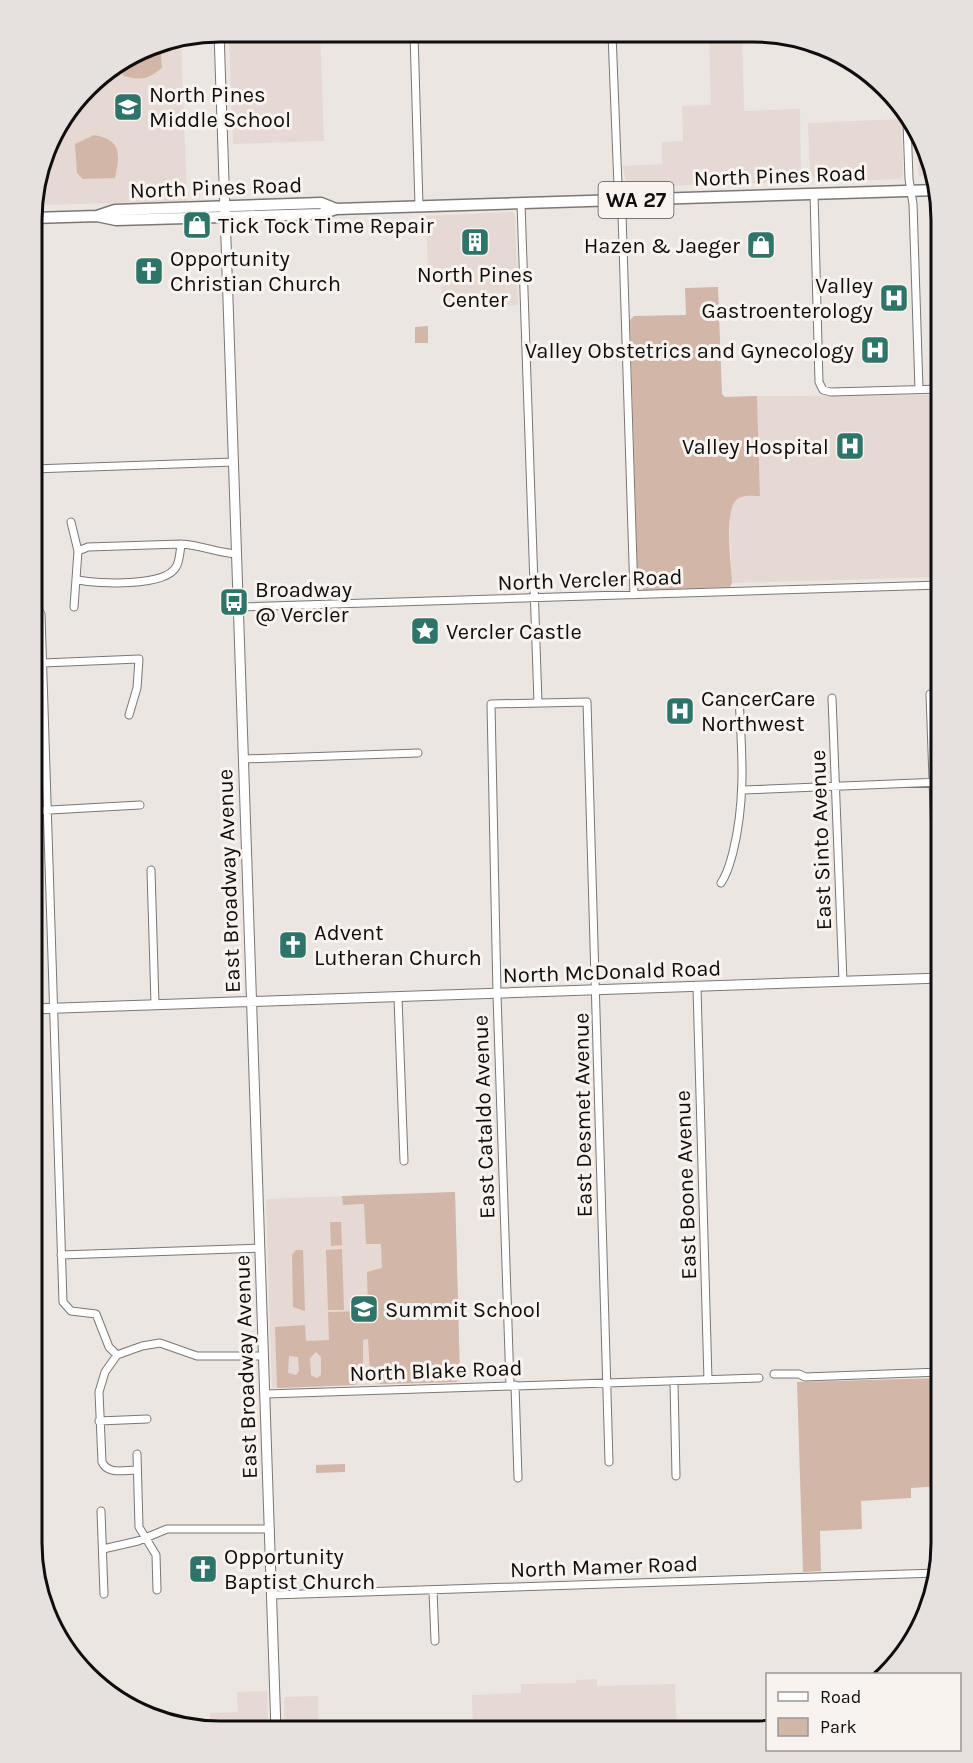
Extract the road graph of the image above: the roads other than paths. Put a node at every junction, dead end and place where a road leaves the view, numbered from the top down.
1 (219, 42) edge
2 (414, 42) edge
3 (612, 42) edge
4 (908, 132) edge
5 (929, 190) edge
6 (911, 191) junction
7 (814, 194) junction
8 (621, 200) junction
9 (521, 203) junction
10 (419, 206) junction
11 (225, 212) junction
12 (42, 218) edge
13 (919, 389) junction
14 (931, 389) edge
15 (234, 462) junction
16 (42, 469) edge
17 (71, 522) dead end
18 (181, 544) junction
19 (78, 551) junction
20 (237, 554) junction
21 (78, 580) junction
22 (931, 585) edge
23 (634, 595) junction
24 (534, 599) junction
25 (74, 607) dead end
26 (239, 607) junction
27 (42, 638) edge
28 (43, 663) junction
29 (930, 694) dead end
30 (739, 698) dead end
31 (832, 698) dead end
32 (538, 703) junction
33 (931, 707) edge
34 (129, 715) dead end
35 (418, 753) dead end
36 (244, 759) junction
37 (931, 782) edge
38 (836, 786) junction
39 (744, 790) junction
40 (140, 805) dead end
41 (42, 810) edge
42 (45, 810) junction
43 (151, 870) dead end
44 (722, 883) dead end
45 (931, 978) edge
46 (843, 981) junction
47 (697, 988) junction
48 (597, 990) junction
49 (497, 994) junction
50 (398, 997) junction
51 (252, 1002) junction
52 (155, 1004) junction
53 (53, 1008) junction
54 (42, 1009) edge
55 (404, 1161) dead end
56 (261, 1248) junction
57 (61, 1255) junction
58 (117, 1355) junction
59 (264, 1356) junction
60 (931, 1372) edge
61 (774, 1374) dead end
62 (759, 1378) dead end
63 (708, 1380) junction
64 (674, 1382) junction
65 (607, 1384) junction
66 (512, 1385) junction
67 (266, 1394) junction
68 (147, 1419) dead end
69 (99, 1421) junction
70 (137, 1454) dead end
71 (609, 1462) dead end
72 (137, 1470) junction
73 (676, 1476) dead end
74 (518, 1478) dead end
75 (101, 1511) dead end
76 (270, 1529) junction
77 (147, 1538) junction
78 (103, 1549) junction
79 (929, 1573) edge
80 (157, 1590) dead end
81 (433, 1590) junction
82 (104, 1594) dead end
83 (272, 1595) junction
84 (435, 1641) dead end
85 (276, 1721) edge

1 - 11 main road, East Broadway Avenue
2 - 10 street
3 - 8 street
4 - 6 street
5 - 6 main road, North Pines Road / WA 27
6 - 7 main road, North Pines Road / WA 27
6 - 13 street
7 - 8 main road, North Pines Road / WA 27
7 - 13 street
8 - 9 main road, North Pines Road / WA 27
8 - 23 street
9 - 10 main road, North Pines Road / WA 27
9 - 24 street
10 - 11 main road, North Pines Road / WA 27
11 - 12 main road, North Pines Road / WA 27
11 - 15 main road, East Broadway Avenue
13 - 14 street
15 - 16 street
15 - 20 main road, East Broadway Avenue
17 - 19 street
18 - 19 street
18 - 20 street
18 - 21 street
19 - 21 street
20 - 26 main road, East Broadway Avenue
21 - 25 street
22 - 23 street, North Vercler Road
23 - 24 street, North Vercler Road
24 - 26 street, North Vercler Road
24 - 32 street
26 - 36 main road, East Broadway Avenue
27 - 28 street
28 - 34 street
28 - 42 street
29 - 33 street
30 - 39 street
31 - 38 street, East Sinto Avenue
32 - 48 street, East Desmet Avenue
32 - 49 street, East Cataldo Avenue
35 - 36 street
36 - 51 main road, East Broadway Avenue
37 - 38 street
38 - 39 street
38 - 46 street, East Sinto Avenue
39 - 44 street
40 - 42 street
41 - 42 street
42 - 53 street
43 - 52 street
45 - 46 main road, North McDonald Road
46 - 47 main road, North McDonald Road
47 - 48 main road, North McDonald Road
47 - 63 street, East Boone Avenue
48 - 49 main road, North McDonald Road
48 - 65 street, East Desmet Avenue
49 - 50 main road, North McDonald Road
49 - 66 street, East Cataldo Avenue
50 - 51 main road, North McDonald Road
50 - 55 street
51 - 52 main road, North McDonald Road
51 - 56 main road, East Broadway Avenue
52 - 53 main road, North McDonald Road
53 - 54 main road, North McDonald Road
53 - 57 street
56 - 57 street
56 - 59 main road, East Broadway Avenue
57 - 58 street
58 - 59 street
58 - 69 street
59 - 67 main road, East Broadway Avenue
60 - 61 street
62 - 63 street, North Blake Road
63 - 64 street, North Blake Road
64 - 65 street, North Blake Road
64 - 73 street
65 - 66 street, North Blake Road
65 - 71 street
66 - 67 street, North Blake Road
66 - 74 street, East Cataldo Avenue
67 - 76 main road, East Broadway Avenue
68 - 69 street
69 - 72 street
70 - 72 street
72 - 77 street
75 - 78 street
76 - 77 street
76 - 83 main road, East Broadway Avenue
77 - 78 street
77 - 80 street
78 - 82 street
79 - 81 street, North Mamer Road
81 - 83 street, North Mamer Road
81 - 84 street
83 - 85 main road, East Broadway Avenue

